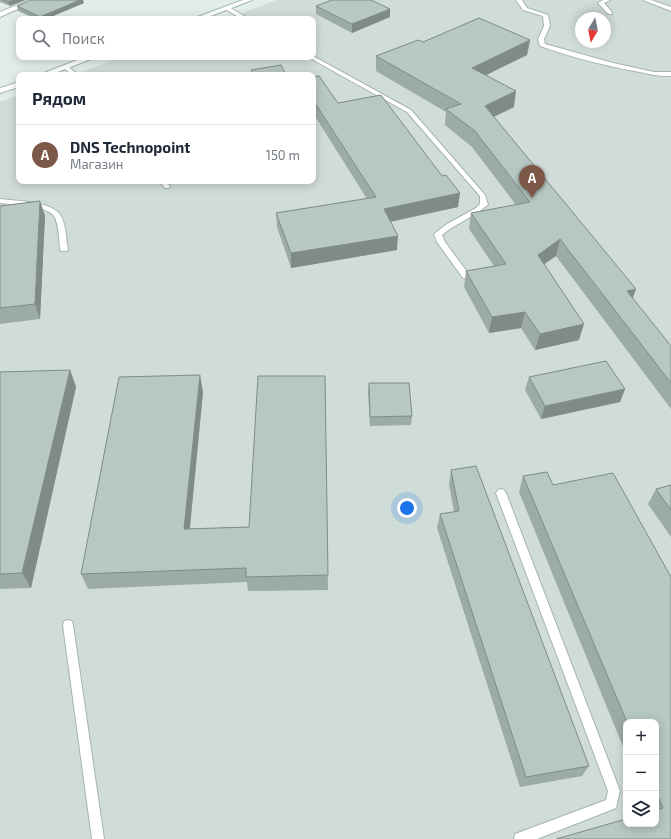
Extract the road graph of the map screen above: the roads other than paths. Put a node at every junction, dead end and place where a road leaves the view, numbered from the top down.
1 (35, 0) edge
2 (249, 0) edge
3 (519, 0) edge
4 (606, 0) edge
5 (646, 0) edge
6 (227, 8) junction
7 (671, 9) edge
8 (609, 12) edge
9 (0, 15) edge
10 (204, 16) edge
11 (241, 16) edge
12 (84, 60) edge
13 (316, 60) edge
14 (66, 67) junction
15 (52, 72) edge
16 (72, 72) edge
17 (671, 74) edge
18 (16, 85) edge
19 (0, 91) edge
20 (164, 184) edge
21 (167, 187) dead end
22 (0, 201) edge
23 (64, 249) dead end
24 (466, 276) dead end
25 (501, 493) dead end
26 (68, 625) dead end
27 (98, 839) edge
28 (520, 839) edge

1 - 9 main road
2 - 6 main road
3 - 17 lane
4 - 8 lane
5 - 7 lane
6 - 10 main road
6 - 11 lane
12 - 14 main road
13 - 24 lane
14 - 15 main road
14 - 16 lane
18 - 19 main road
20 - 21 lane
22 - 23 lane
25 - 28 lane
26 - 27 lane

